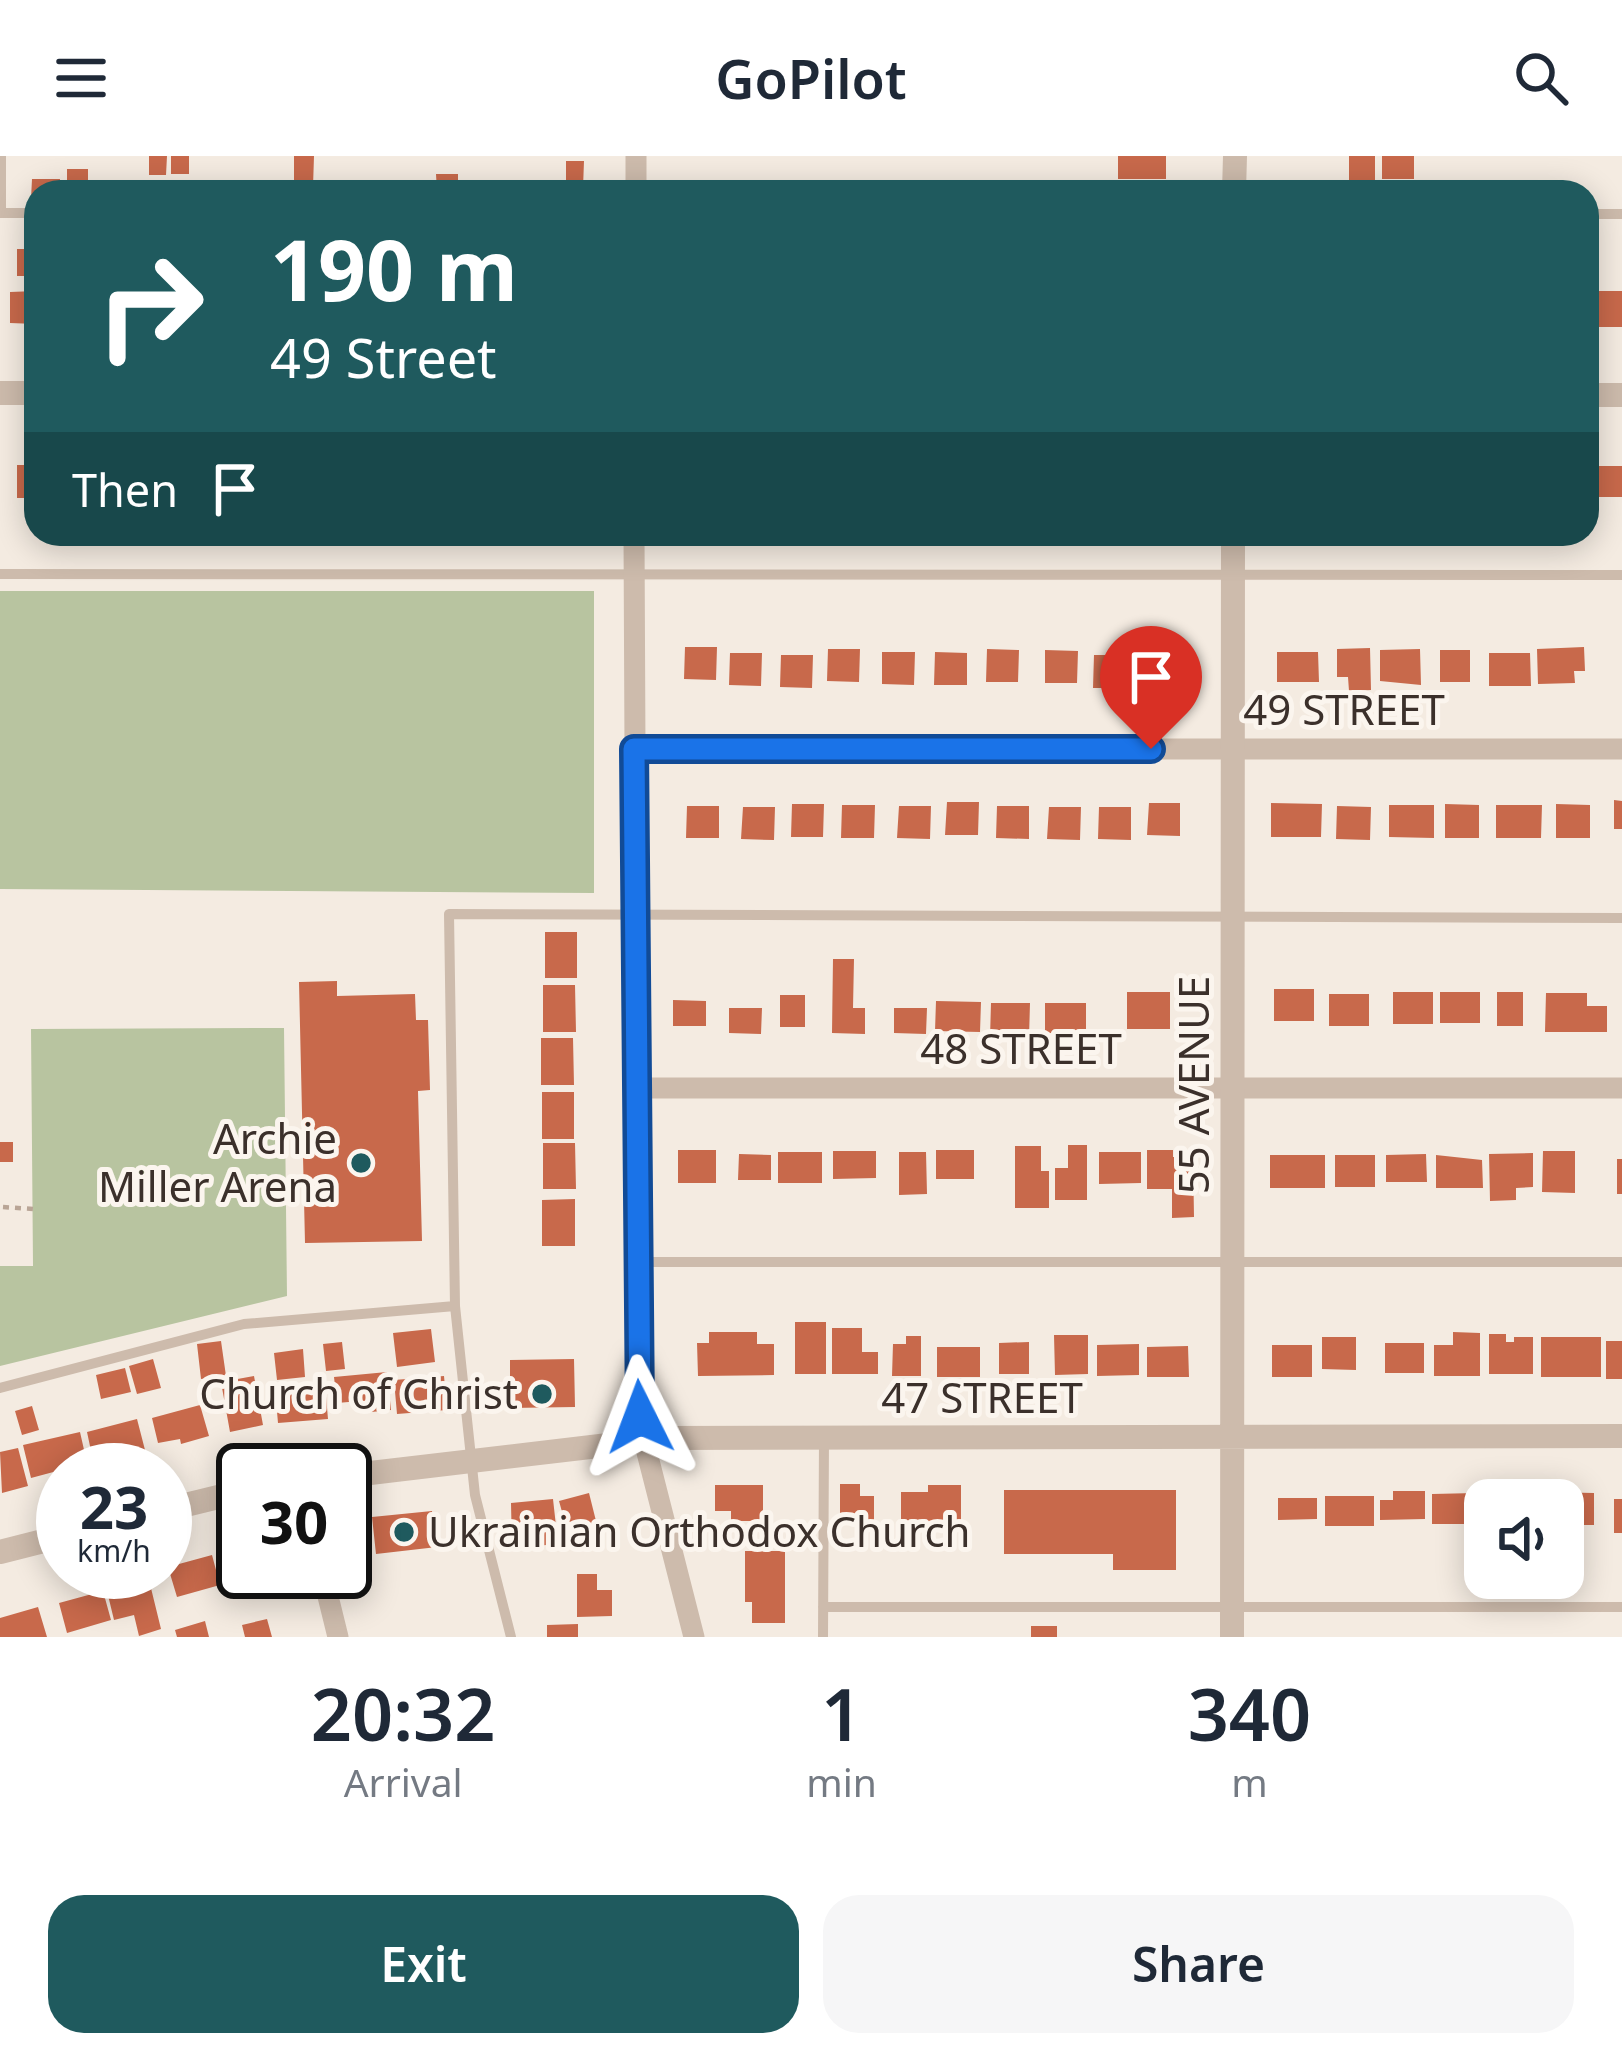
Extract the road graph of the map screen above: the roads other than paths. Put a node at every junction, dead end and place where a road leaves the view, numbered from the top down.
1 (1, 156) edge
2 (24, 213) edge
3 (634, 546) edge
4 (1233, 546) edge
5 (1233, 573) junction
6 (0, 574) edge
7 (634, 575) junction
8 (1622, 575) edge
9 (634, 749) junction
10 (1233, 749) junction
11 (1622, 749) edge
12 (635, 916) junction
13 (1233, 918) junction
14 (1622, 918) edge
15 (636, 1088) junction
16 (1233, 1088) junction
17 (1622, 1088) edge
18 (637, 1262) junction
19 (1232, 1262) junction
20 (1622, 1262) edge
21 (455, 1306) junction
22 (0, 1388) edge
23 (1622, 1436) edge
24 (824, 1437) junction
25 (1231, 1437) junction
26 (644, 1441) junction
27 (471, 1462) junction
28 (372, 1473) edge
29 (36, 1543) edge
30 (0, 1552) edge
31 (327, 1599) edge
32 (823, 1606) junction
33 (1232, 1606) junction
34 (1622, 1606) edge
35 (334, 1636) edge
36 (511, 1637) edge
37 (694, 1637) edge
38 (824, 1637) edge
39 (1232, 1637) edge

1 - 2 lane
3 - 7 street
4 - 5 street, 55 AVENUE
5 - 7 lane
5 - 8 lane
5 - 10 street, 55 AVENUE
6 - 7 lane
7 - 9 street
9 - 10 street, 49 STREET
9 - 12 street
10 - 11 street, 49 STREET
10 - 13 street, 55 AVENUE
12 - 13 lane
12 - 15 street
12 - 21 lane
13 - 14 lane
13 - 16 street, 55 AVENUE
15 - 16 street, 48 STREET
15 - 18 street
16 - 17 street, 48 STREET
16 - 19 street, 55 AVENUE
18 - 19 lane
18 - 26 street
19 - 20 lane
19 - 25 street, 55 AVENUE
21 - 22 lane
21 - 27 lane
23 - 25 street, 47 STREET
24 - 25 street, 47 STREET
24 - 26 street, 47 STREET
24 - 32 lane
25 - 33 street, 55 AVENUE
26 - 27 street, 47 STREET
26 - 37 street
27 - 28 street, 47 STREET
27 - 36 lane
29 - 30 street
31 - 35 street
32 - 33 lane
32 - 38 lane
33 - 34 lane
33 - 39 street, 55 AVENUE

